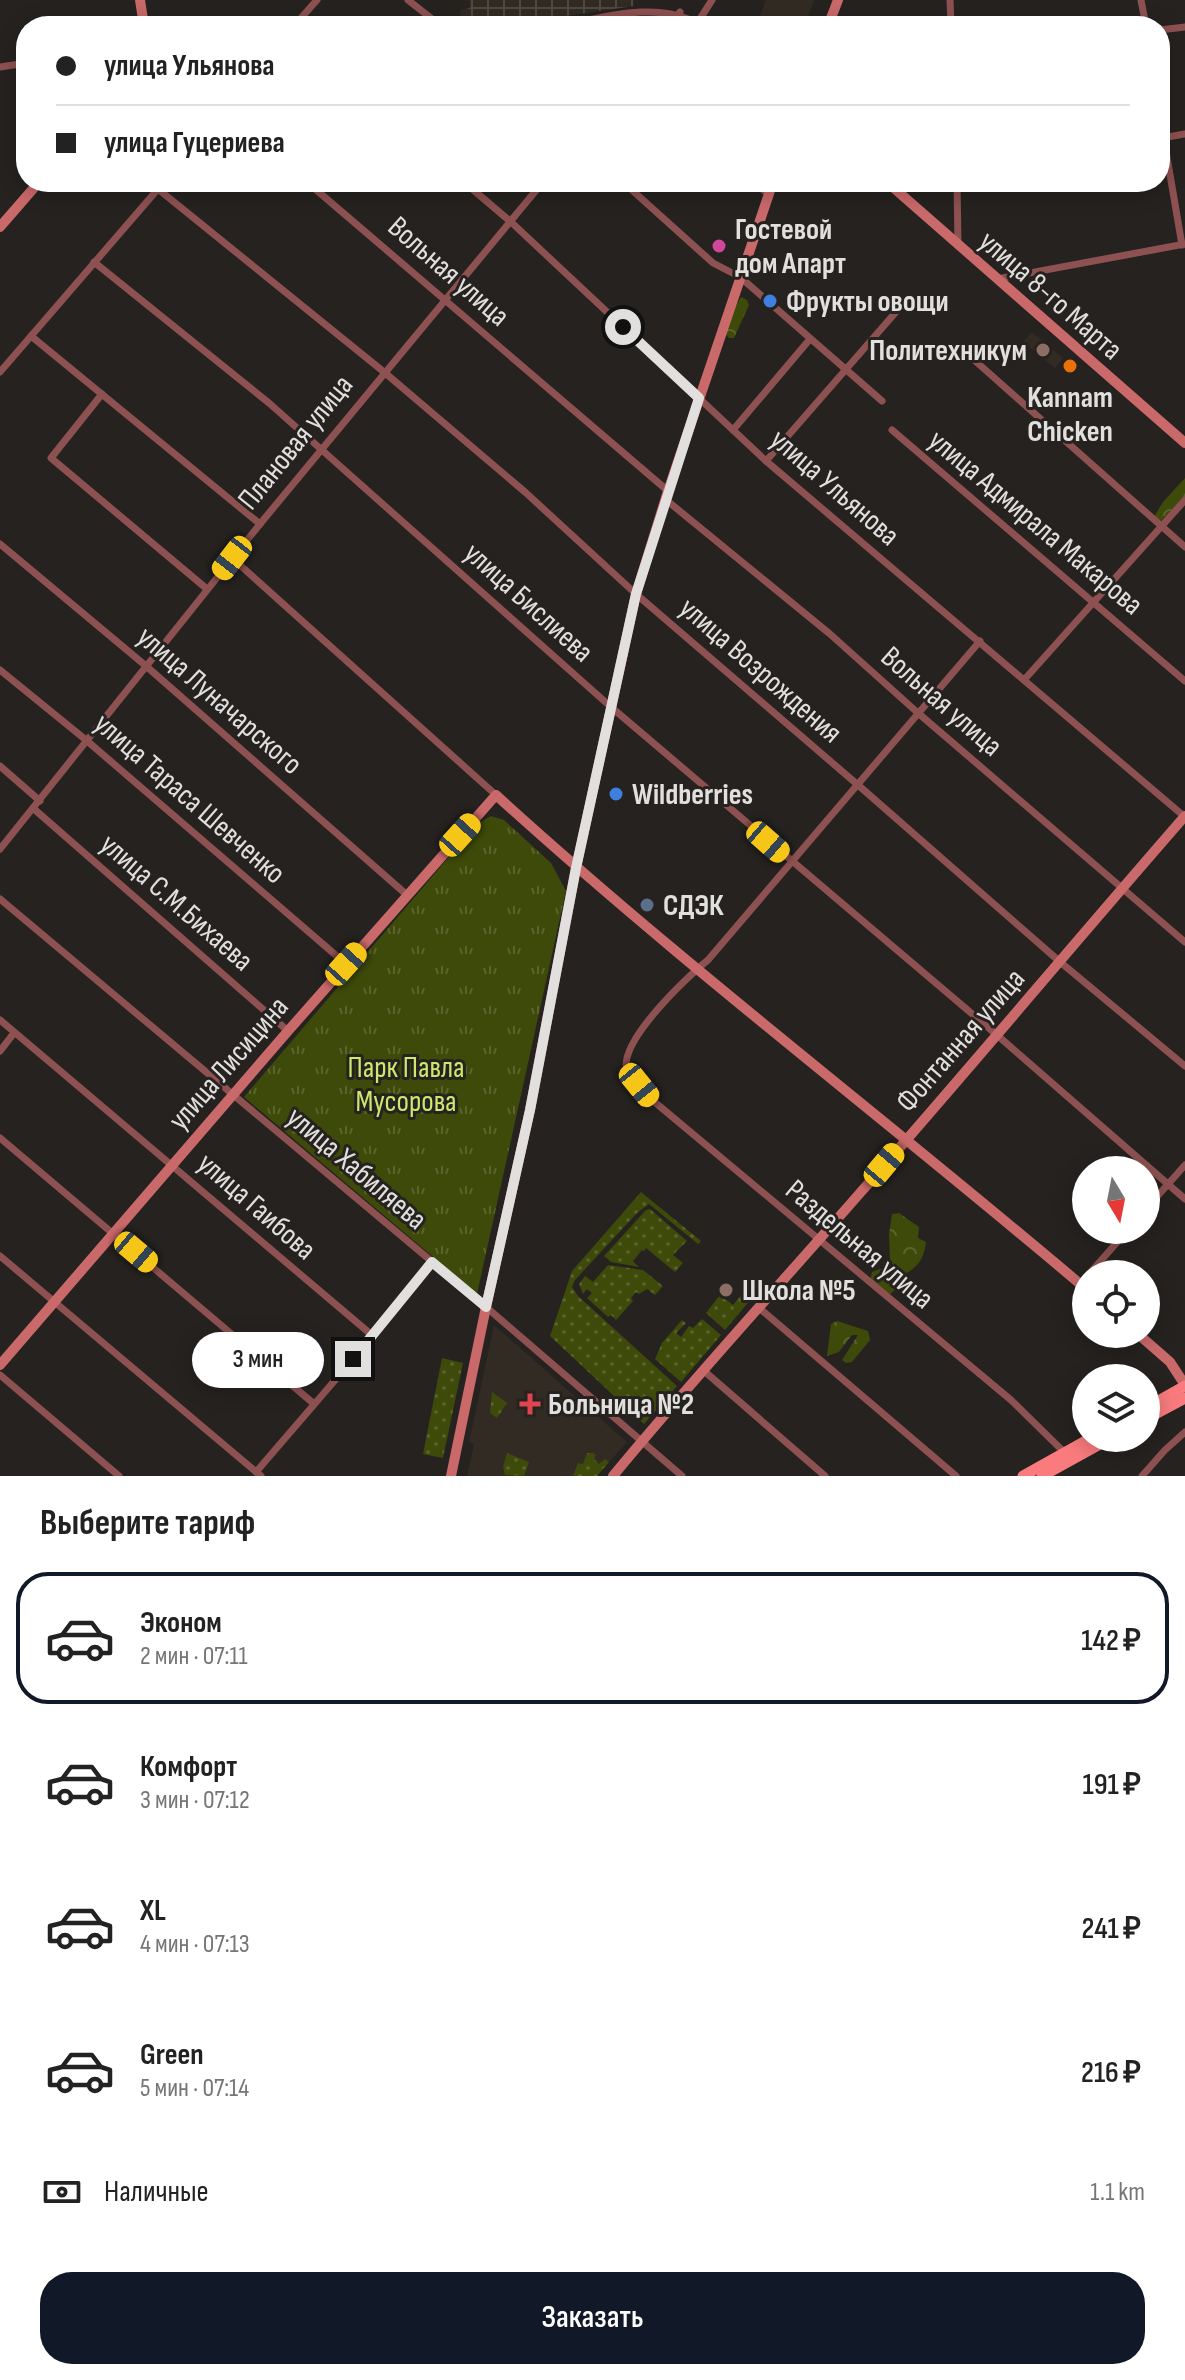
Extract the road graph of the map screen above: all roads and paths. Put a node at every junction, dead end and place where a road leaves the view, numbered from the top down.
1 (317, 0) edge
2 (408, 0) edge
3 (644, 4) edge
4 (680, 12) junction
5 (303, 16) edge
6 (428, 16) edge
7 (599, 16) edge
8 (677, 16) edge
9 (687, 16) edge
10 (1170, 177) edge
11 (30, 192) edge
12 (155, 192) edge
13 (169, 192) edge
14 (319, 192) edge
15 (476, 192) edge
16 (535, 192) edge
17 (634, 192) edge
18 (766, 192) edge
19 (898, 192) edge
20 (957, 192) edge
21 (768, 194) joint
22 (511, 222) junction
23 (0, 227) edge
24 (958, 244) junction
25 (1184, 244) edge
26 (94, 262) junction
27 (740, 277) junction
28 (997, 279) junction
29 (909, 297) dead end
30 (444, 299) junction
31 (31, 336) junction
32 (810, 339) junction
33 (964, 351) dead end
34 (2, 366) edge
35 (845, 369) junction
36 (384, 372) junction
37 (102, 394) junction
38 (699, 398) junction
39 (882, 401) dead end
40 (733, 430) junction
41 (892, 430) dead end
42 (1185, 443) edge
43 (321, 449) junction
44 (766, 461) junction
45 (666, 495) junction
46 (1185, 500) edge
47 (260, 524) junction
48 (1161, 526) junction
49 (0, 544) edge
50 (1185, 547) edge
51 (232, 558) junction
52 (207, 589) junction
53 (636, 594) junction
54 (1094, 601) junction
55 (980, 641) junction
56 (146, 666) junction
57 (0, 670) edge
58 (1024, 680) junction
59 (1185, 681) edge
60 (611, 707) junction
61 (918, 713) junction
62 (86, 740) junction
63 (0, 766) edge
64 (858, 785) junction
65 (496, 795) junction
66 (40, 801) junction
67 (34, 809) junction
68 (1185, 817) edge
69 (0, 849) edge
70 (791, 862) junction
71 (576, 868) junction
72 (1123, 888) junction
73 (407, 895) junction
74 (0, 899) edge
75 (1185, 942) edge
76 (1059, 961) junction
77 (346, 964) junction
78 (696, 970) junction
79 (0, 1020) edge
80 (288, 1031) junction
81 (14, 1033) junction
82 (997, 1035) junction
83 (0, 1051) edge
84 (1185, 1066) edge
85 (232, 1095) junction
86 (0, 1138) edge
87 (904, 1140) junction
88 (172, 1165) junction
89 (1185, 1165) edge
90 (1168, 1185) junction
91 (1160, 1194) edge
92 (1185, 1199) edge
93 (114, 1233) junction
94 (819, 1240) junction
95 (1116, 1244) edge
96 (0, 1256) edge
97 (1103, 1260) edge
98 (432, 1262) junction
99 (1072, 1271) edge
100 (54, 1301) junction
101 (486, 1307) junction
102 (758, 1307) junction
103 (373, 1336) junction
104 (1154, 1348) edge
105 (0, 1365) edge
106 (703, 1370) junction
107 (0, 1375) edge
108 (1185, 1385) edge
109 (1185, 1398) edge
110 (1160, 1400) edge
111 (313, 1403) junction
112 (1160, 1411) edge
113 (1185, 1432) edge
114 (642, 1441) junction
115 (1072, 1449) edge
116 (1086, 1452) edge
117 (1065, 1453) junction
118 (258, 1474) edge
119 (119, 1476) edge
120 (451, 1476) edge
121 (613, 1476) edge
122 (682, 1476) edge
123 (825, 1476) edge
124 (956, 1476) edge
125 (1023, 1476) edge
126 (1042, 1476) edge
127 (1142, 1476) edge

1 - 5 street
2 - 6 street
3 - 4 street
3 - 7 street
4 - 8 street
4 - 9 street
10 - 25 street
11 - 23 street
12 - 26 street
13 - 36 street, улица Возрождения
14 - 30 street, Вольная улица
15 - 22 street, улица Ульянова
16 - 22 street, Плановая улица
17 - 27 street
18 - 21 street
19 - 24 street, улица 8-го Марта
20 - 24 street
21 - 27 street
22 - 30 street, Плановая улица
22 - 38 street, улица Ульянова
24 - 28 street, улица 8-го Марта
25 - 28 street
26 - 31 street
26 - 43 street, улица Бислиева
27 - 32 street
27 - 38 street
28 - 42 street, улица 8-го Марта
29 - 35 street
30 - 36 street, Плановая улица
30 - 45 street, Вольная улица
31 - 34 street
31 - 37 street
32 - 35 street
32 - 40 street
33 - 48 street
35 - 39 street
35 - 44 street
36 - 43 street, Плановая улица
36 - 53 street, улица Возрождения
37 - 47 street
37 - 52 street
38 - 40 street, улица Ульянова
38 - 45 street
40 - 44 street, улица Ульянова
41 - 54 street, улица Адмирала Макарова
43 - 47 street, Плановая улица
43 - 60 street, улица Бислиева
44 - 55 street, улица Ульянова
45 - 53 street
45 - 61 street, Вольная улица
46 - 48 street
47 - 51 street, Плановая улица
48 - 50 street
48 - 54 street
49 - 56 street, улица Луначарского
51 - 52 street, Плановая улица
51 - 65 street
52 - 56 street, Плановая улица
53 - 60 street
53 - 64 street, улица Возрождения
54 - 58 street
54 - 59 street, улица Адмирала Макарова
55 - 58 street, улица Ульянова
55 - 61 street
56 - 62 street, Плановая улица
56 - 73 street, улица Луначарского
57 - 62 street, улица Тараса Шевченко
58 - 68 street, улица Ульянова
60 - 70 street, улица Бислиева
60 - 71 street
61 - 64 street
61 - 72 street, Вольная улица
62 - 66 street, Плановая улица
62 - 77 street, улица Тараса Шевченко
63 - 66 street
64 - 70 street
64 - 76 street, улица Возрождения
65 - 71 street
65 - 73 street, улица Лисицина
66 - 67 street, Плановая улица
67 - 69 street, Плановая улица
67 - 80 street, улица С.М.Бихаева
68 - 72 street, Фонтанная улица
70 - 78 street
70 - 82 street, улица Бислиева
71 - 78 street
71 - 101 street
72 - 75 street, Вольная улица
72 - 76 street, Фонтанная улица
73 - 77 street, улица Лисицина
74 - 85 street, улица Хабиляева
76 - 82 street, Фонтанная улица
76 - 84 street, улица Возрождения
77 - 80 street, улица Лисицина
78 - 87 street
78 - 94 street, Раздельная улица
79 - 81 street, улица Гаибова
80 - 85 street, улица Лисицина
81 - 83 street
81 - 88 street, улица Гаибова
82 - 87 street, Фонтанная улица
82 - 90 street, улица Бислиева
85 - 88 street, улица Лисицина
85 - 98 street, улица Хабиляева
86 - 93 street
87 - 94 street, Фонтанная улица
87 - 99 street
88 - 93 street, улица Лисицина
88 - 103 street, улица Гаибова
89 - 90 street
90 - 91 street
90 - 92 street, улица Бислиева
93 - 100 street, улица Лисицина
93 - 111 street
94 - 102 street, Фонтанная улица
94 - 117 street, Раздельная улица
95 - 97 street
96 - 100 street
98 - 101 street, улица Хабиляева
98 - 103 street
100 - 105 street, улица Лисицина
100 - 118 street
101 - 114 street, улица Хабиляева
101 - 120 street
102 - 106 street, Фонтанная улица
102 - 124 street
103 - 111 street
104 - 108 street
106 - 114 street, Фонтанная улица
106 - 123 street
107 - 119 street
108 - 110 main road
109 - 112 main road
111 - 118 street
113 - 127 street
114 - 121 street, Фонтанная улица
114 - 122 street, улица Хабиляева
115 - 117 main road
116 - 126 main road
117 - 125 main road

